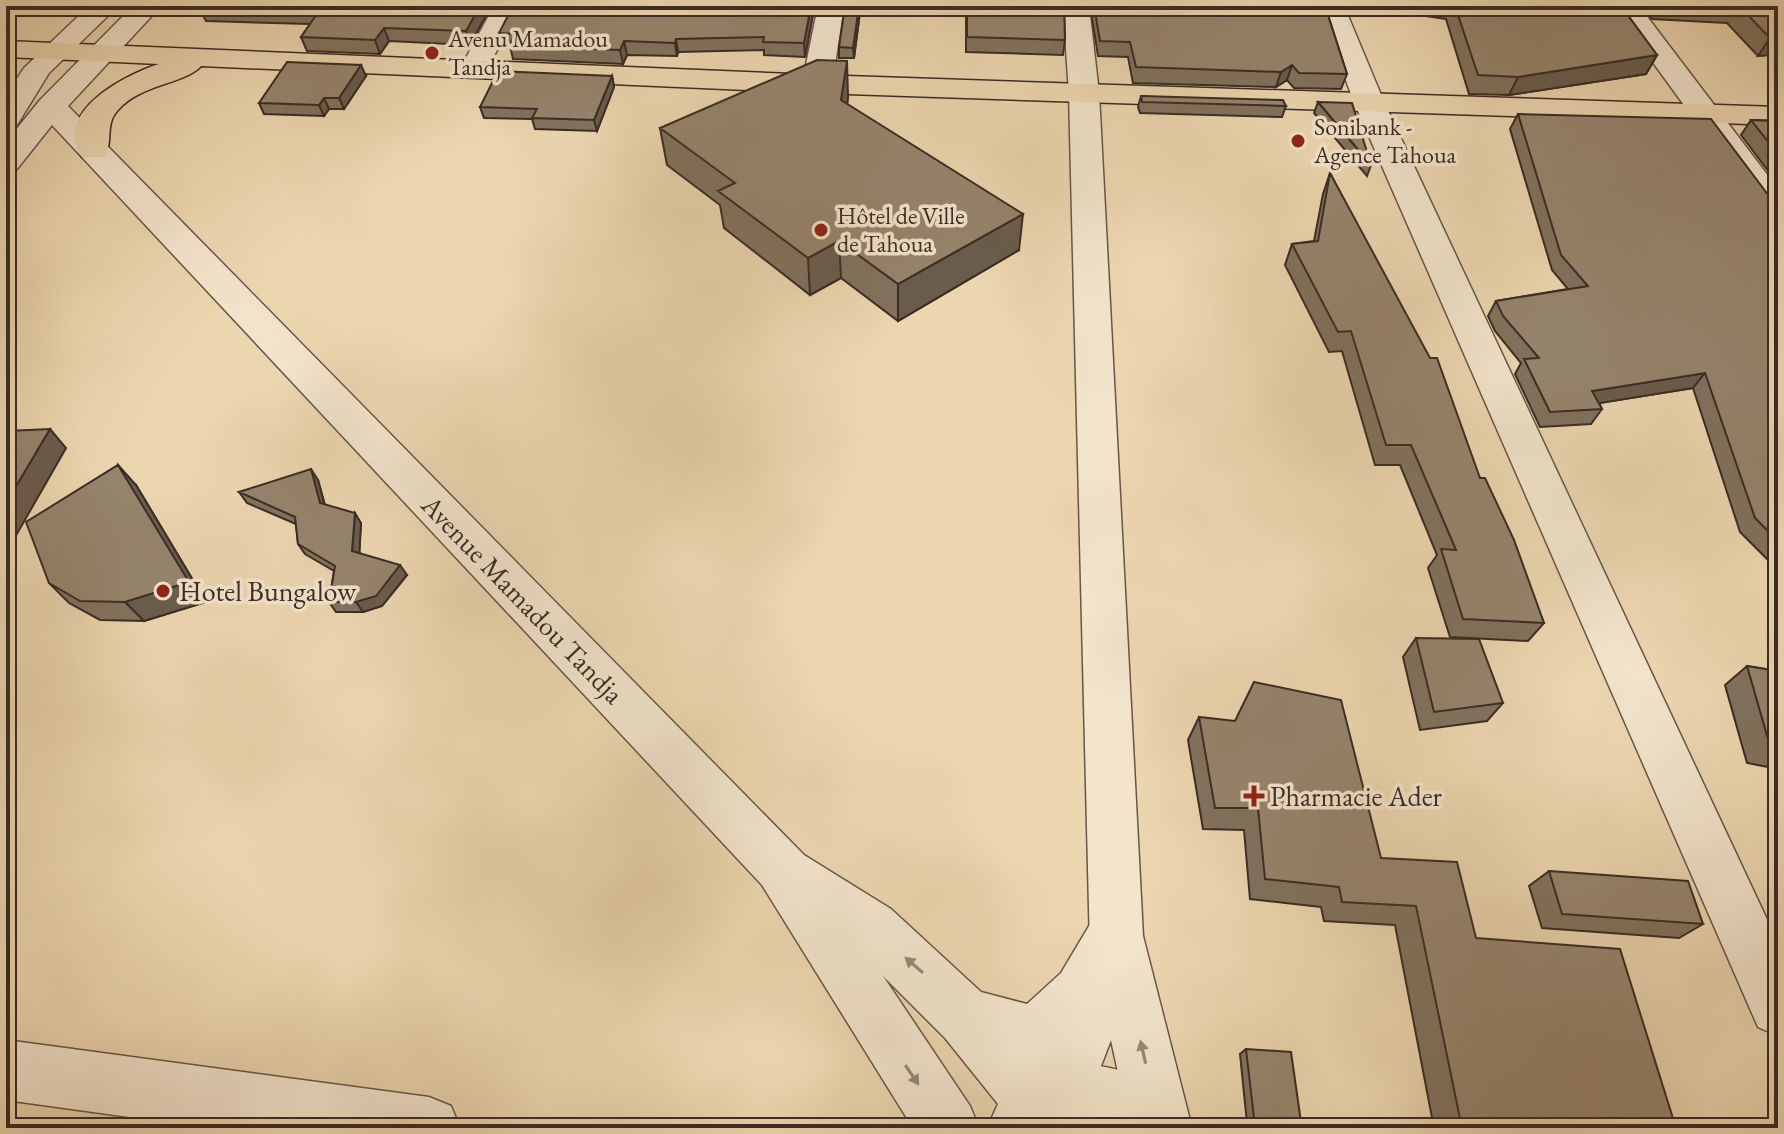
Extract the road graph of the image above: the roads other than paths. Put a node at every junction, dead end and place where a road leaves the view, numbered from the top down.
1 (105, 6) edge
2 (148, 6) edge
3 (507, 6) edge
4 (831, 6) edge
5 (1076, 6) edge
6 (1331, 6) edge
7 (1625, 6) edge
8 (6, 49) edge
9 (97, 60) junction
10 (239, 61) junction
11 (189, 64) junction
12 (6, 68) edge
13 (474, 69) junction
14 (48, 75) junction
15 (817, 84) junction
16 (1084, 93) junction
17 (1369, 102) junction
18 (1706, 114) junction
19 (1778, 116) edge
20 (6, 119) edge
21 (93, 150) junction
22 (6, 162) edge
23 (1778, 211) edge
24 (781, 867) junction
25 (1115, 936) junction
26 (1778, 1007) edge
27 (967, 1017) junction
28 (6, 1070) edge
29 (1028, 1118) edge
30 (429, 1128) edge
31 (948, 1128) edge
32 (1158, 1128) edge

1 - 14 street
2 - 9 street
3 - 13 street
4 - 15 street
5 - 16 street
6 - 17 street
7 - 18 street
8 - 14 main road
9 - 10 main road
9 - 11 main road
9 - 14 street
9 - 14 main road
10 - 11 main road
10 - 13 main road
11 - 21 main road
12 - 14 main road
13 - 15 main road
14 - 20 street
14 - 21 street, Avenue Mamadou Tandja
14 - 22 street
15 - 16 main road
16 - 17 main road
16 - 25 street
17 - 18 main road
17 - 26 street
18 - 19 main road
18 - 23 street
21 - 24 street, Avenue Mamadou Tandja
27 -> 24 street
24 -> 31 street, Avenue Mamadou Tandja
25 - 27 street
25 - 29 street
32 -> 25 street
27 - 29 street
28 - 30 street
29 - 32 street

